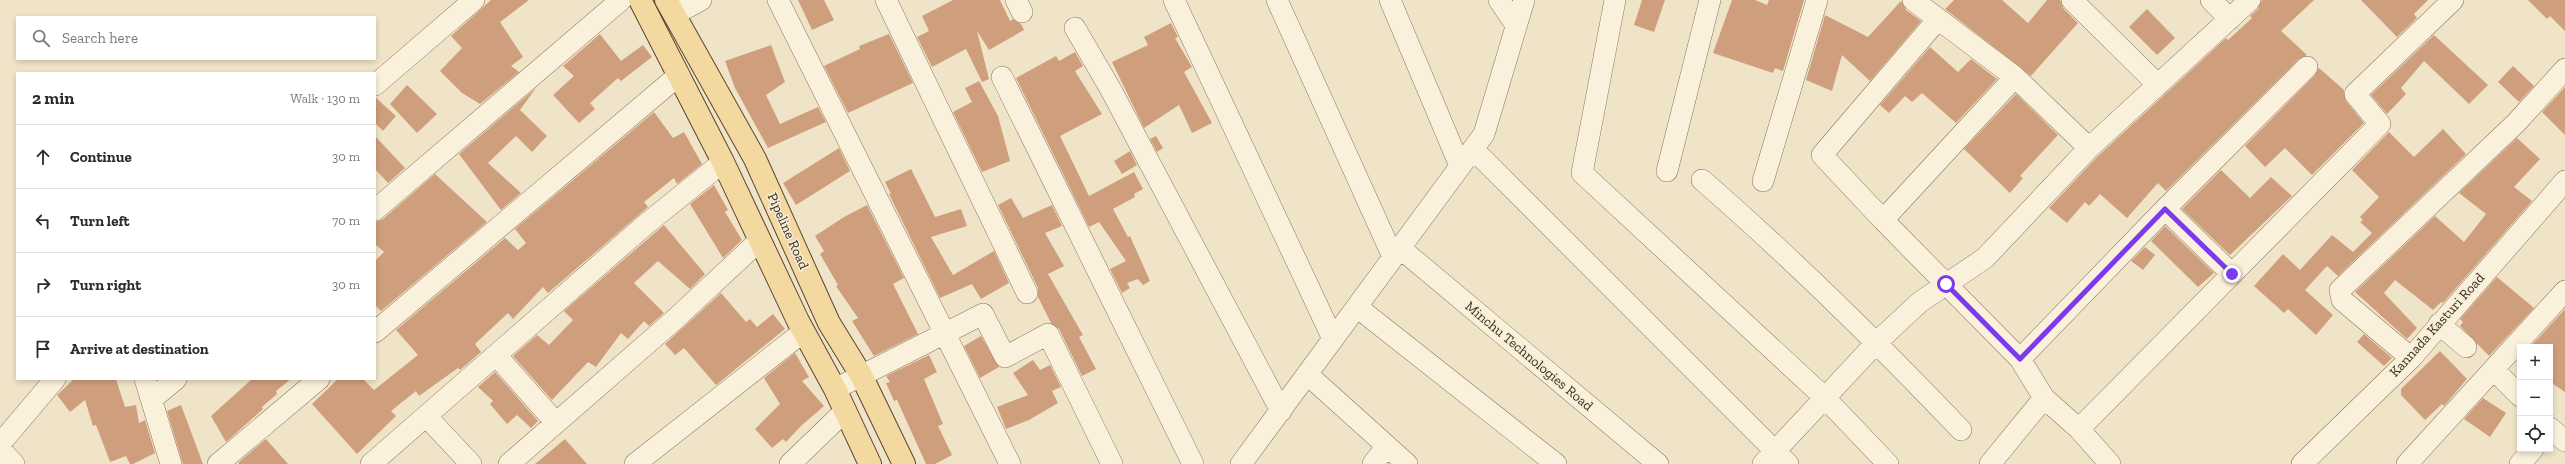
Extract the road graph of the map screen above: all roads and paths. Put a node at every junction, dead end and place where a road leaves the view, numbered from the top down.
1 (474, 0) edge
2 (621, 0) edge
3 (640, 0) edge
4 (701, 0) edge
5 (778, 0) edge
6 (886, 0) edge
7 (1174, 0) edge
8 (1277, 0) edge
9 (1390, 0) edge
10 (1499, 0) edge
11 (1524, 0) edge
12 (1615, 0) edge
13 (1710, 0) edge
14 (1817, 0) edge
15 (1913, 0) edge
16 (2072, 0) edge
17 (2211, 0) edge
18 (2250, 0) edge
19 (2453, 0) edge
20 (670, 7) edge
21 (1938, 19) junction
22 (2230, 19) junction
23 (1516, 25) junction
24 (1075, 28) dead end
25 (2307, 67) dead end
26 (2565, 69) edge
27 (679, 75) junction
28 (1002, 77) dead end
29 (2015, 78) junction
30 (376, 84) edge
31 (2158, 85) junction
32 (2089, 148) junction
33 (1473, 149) junction
34 (723, 162) junction
35 (1460, 166) junction
36 (1667, 171) dead end
37 (1702, 180) dead end
38 (1763, 181) dead end
39 (2565, 181) edge
40 (376, 209) edge
41 (2165, 209) junction
42 (1883, 220) junction
43 (759, 241) junction
44 (1397, 252) junction
45 (2232, 274) junction
46 (1946, 284) junction
47 (2565, 291) edge
48 (1027, 293) dead end
49 (1357, 307) junction
50 (2439, 324) junction
51 (376, 331) edge
52 (803, 332) junction
53 (945, 334) junction
54 (1333, 339) junction
55 (1877, 342) junction
56 (2466, 347) dead end
57 (496, 356) junction
58 (2411, 358) junction
59 (2020, 359) junction
60 (2494, 370) junction
61 (1307, 374) junction
62 (861, 375) junction
63 (54, 380) edge
64 (145, 380) edge
65 (175, 380) edge
66 (318, 380) edge
67 (835, 389) junction
68 (2517, 393) edge
69 (1824, 397) junction
70 (2044, 398) junction
71 (152, 399) junction
72 (845, 411) junction
73 (1280, 411) junction
74 (426, 416) junction
75 (556, 423) junction
76 (2079, 429) junction
77 (1961, 430) dead end
78 (0, 444) edge
79 (1386, 447) junction
80 (0, 449) edge
81 (2530, 452) edge
82 (1775, 459) edge
83 (14, 464) edge
84 (171, 464) edge
85 (218, 464) edge
86 (371, 464) edge
87 (471, 464) edge
88 (509, 464) edge
89 (635, 464) edge
90 (790, 464) edge
91 (870, 464) edge
92 (904, 464) edge
93 (1010, 464) edge
94 (1112, 464) edge
95 (1193, 464) edge
96 (1241, 464) edge
97 (1373, 464) edge
98 (1407, 464) edge
99 (1556, 464) edge
100 (1658, 464) edge
101 (1888, 464) edge
102 (1990, 464) edge
103 (2110, 464) edge
104 (2302, 464) edge
105 (2407, 464) edge
106 (2520, 464) edge

1 - 30 street
2 - 40 street
3 - 27 main road, Pipeline Road
4 - 20 street
5 - 53 street
6 - 48 street
7 - 54 street
8 - 44 street
9 - 35 street
10 - 23 street
11 - 23 street
12 - 69 street
13 - 36 street
14 - 38 street
15 - 21 street
16 - 31 street
17 - 22 street
18 - 22 street
19 - 45 street
20 - 62 main road, Pipeline Road
21 - 29 street
21 - 42 street
22 - 31 street
23 - 33 street
24 - 73 street
25 - 41 street
26 - 58 street
27 - 34 main road, Pipeline Road
27 - 51 street
28 - 95 street
29 - 32 street
29 - 42 street
31 - 32 street
32 - 46 street
33 - 35 street
33 - 82 street
34 - 43 main road, Pipeline Road
34 - 57 street
35 - 44 street
37 - 55 street
39 - 50 street, Kannada Kasturi Road
41 - 45 street
41 - 59 street
42 - 46 street
43 - 52 main road, Pipeline Road
43 - 75 street
44 - 49 street
44 - 100 street, Minchu Technologies Road
45 - 76 street
46 - 55 street
46 - 59 street
47 - 60 street
49 - 54 street
49 - 99 street
50 - 56 street
50 - 58 street, Kannada Kasturi Road
52 - 67 main road, Pipeline Road
52 - 89 street
53 - 62 street
53 - 93 street
53 - 94 street
54 - 61 street
55 - 69 street
55 - 77 street
57 - 74 street
57 - 75 street
58 - 104 street, Kannada Kasturi Road
59 - 70 street
60 - 68 street
60 - 105 street
61 - 73 street
61 - 79 street
62 - 67 street
62 - 92 main road, Pipeline Road
63 - 78 street
64 - 71 street
65 - 71 street
66 - 85 street
67 - 72 main road, Pipeline Road
69 - 82 street
69 - 101 street
70 - 76 street
70 - 102 street
71 - 84 street
72 - 90 street
72 - 91 main road, Pipeline Road
73 - 96 street
74 - 86 street
74 - 87 street
75 - 88 street
76 - 103 street
79 - 97 street
79 - 98 street
80 - 83 street
81 - 106 street

